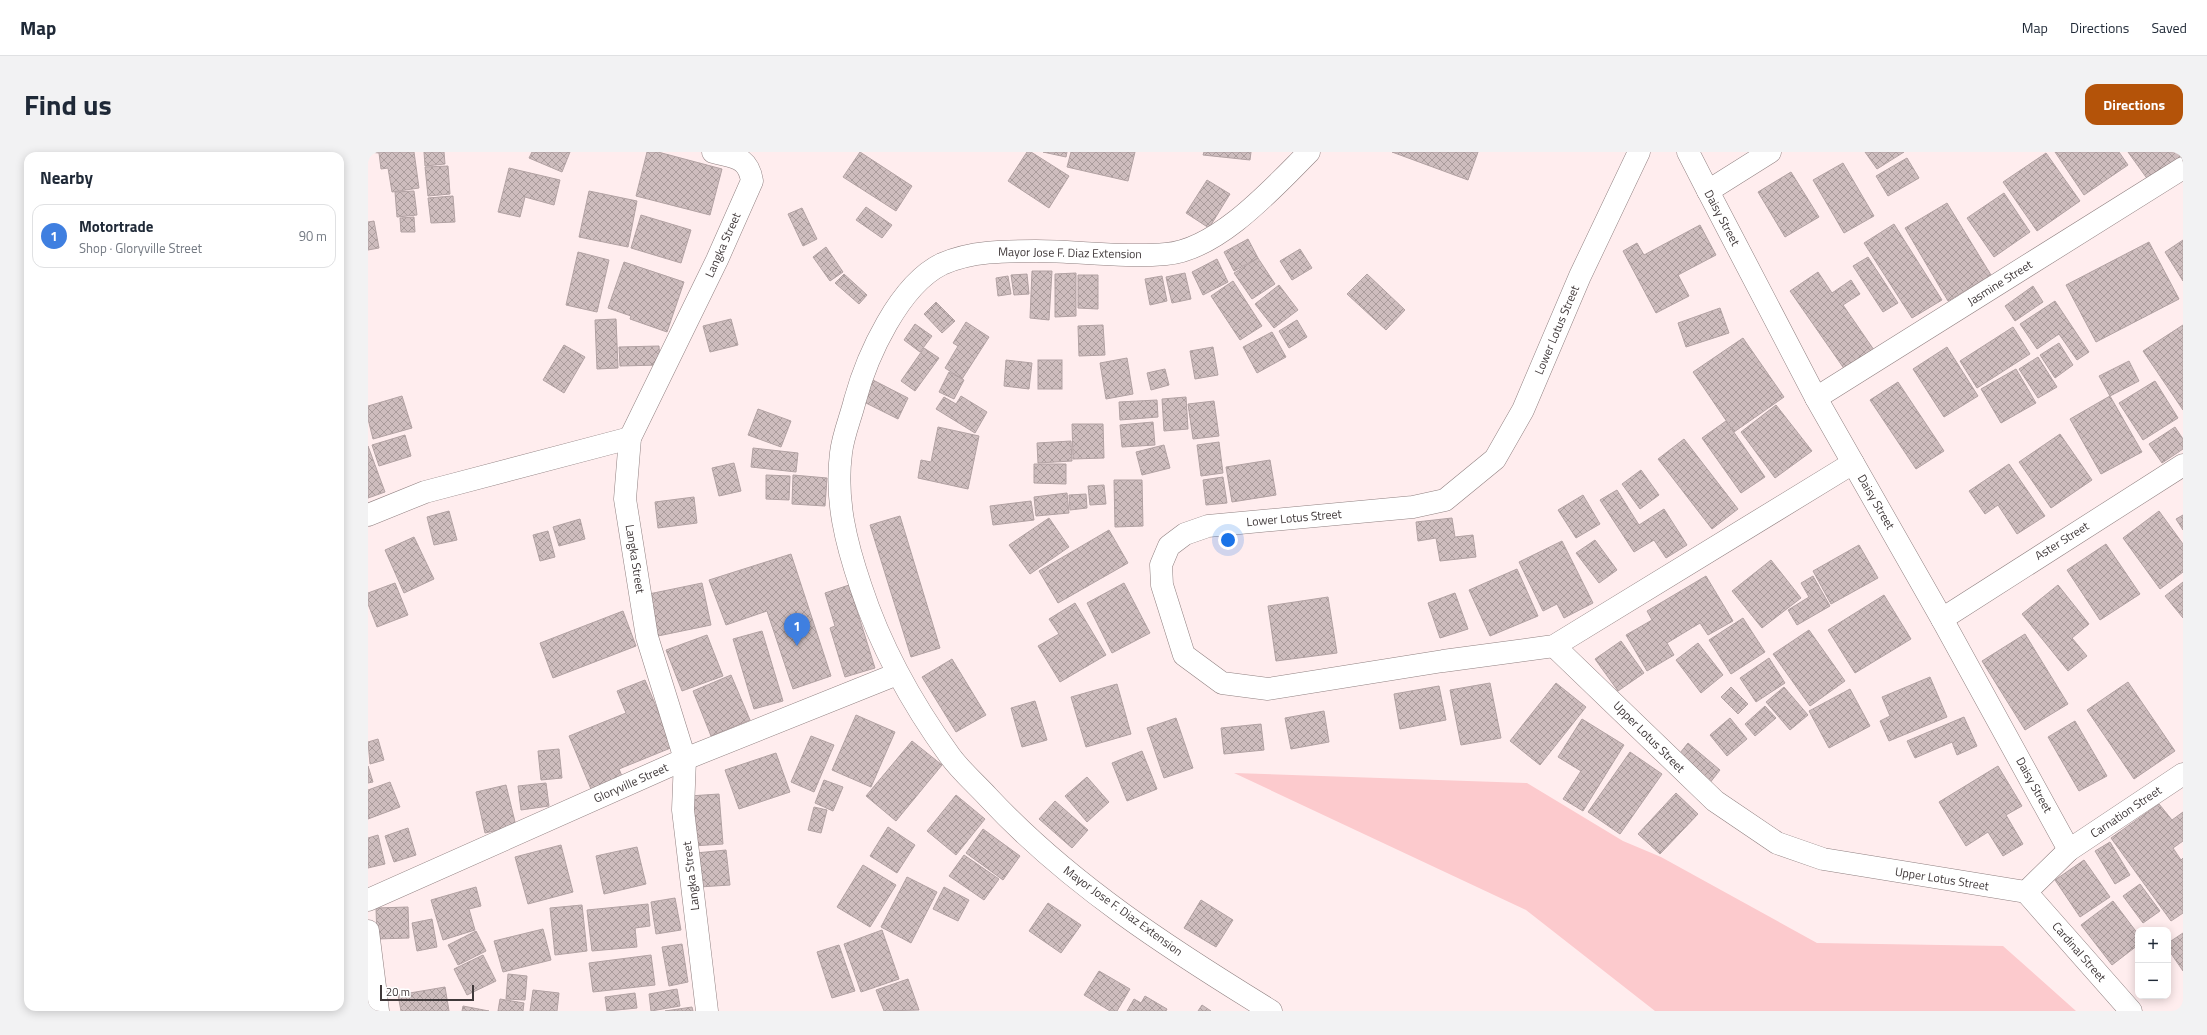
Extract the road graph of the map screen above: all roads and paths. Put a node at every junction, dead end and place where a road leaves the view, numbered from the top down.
1 (713, 152) edge
2 (1309, 152) edge
3 (1688, 152) edge
4 (1770, 152) edge
5 (1635, 160) edge
6 (2183, 168) edge
7 (1708, 191) junction
8 (1816, 398) junction
9 (630, 438) junction
10 (1853, 463) junction
11 (2183, 465) edge
12 (368, 515) edge
13 (1942, 619) junction
14 (1554, 646) junction
15 (897, 674) junction
16 (685, 759) junction
17 (2183, 774) edge
18 (2069, 850) junction
19 (2026, 892) junction
20 (368, 900) edge
21 (368, 931) edge
22 (378, 1011) edge
23 (707, 1011) edge
24 (1271, 1011) edge
25 (2131, 1011) edge

1 - 9 street, Langka Street
2 - 15 street, Mayor Jose F. Diaz Extension
3 - 7 street, Daisy Street
4 - 7 street
5 - 14 street, Lower Lotus Street
6 - 8 street, Jasmine Street
7 - 8 street, Daisy Street
8 - 10 street, Daisy Street
9 - 12 street
9 - 16 street, Langka Street
10 - 13 street, Daisy Street
10 - 14 street
11 - 13 street, Aster Street
13 - 18 street, Daisy Street
14 - 19 street, Upper Lotus Street
15 - 16 street, Gloryville Street
15 - 24 street, Mayor Jose F. Diaz Extension
16 - 20 street, Gloryville Street
16 - 23 street, Langka Street
17 - 18 street, Carnation Street
18 - 19 street
19 - 25 street, Cardinal Street
21 - 22 street

